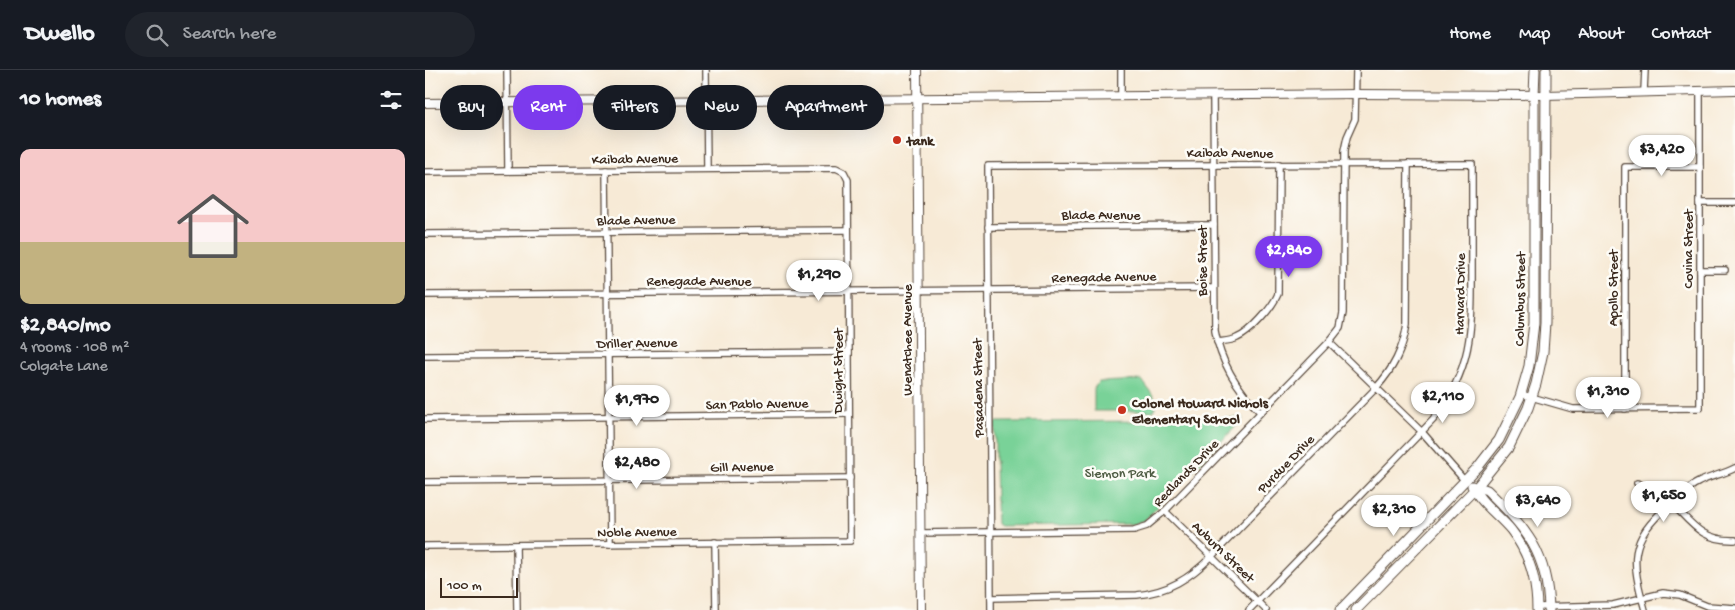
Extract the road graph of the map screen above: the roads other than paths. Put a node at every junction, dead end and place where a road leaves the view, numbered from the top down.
1 (507, 70) edge
2 (706, 70) edge
3 (917, 70) edge
4 (1121, 70) edge
5 (1355, 70) edge
6 (1535, 70) edge
7 (1547, 70) edge
8 (1645, 70) edge
9 (706, 85) edge
10 (1735, 90) edge
11 (1644, 91) junction
12 (1700, 91) junction
13 (1355, 94) junction
14 (1213, 95) junction
15 (1534, 95) junction
16 (1545, 95) junction
17 (1121, 96) junction
18 (917, 98) junction
19 (686, 100) edge
20 (757, 100) edge
21 (507, 102) junction
22 (425, 103) edge
23 (706, 130) edge
24 (1214, 164) junction
25 (1279, 164) junction
26 (1343, 164) junction
27 (1408, 164) junction
28 (1472, 164) joint
29 (988, 166) joint
30 (1700, 166) junction
31 (707, 169) junction
32 (606, 170) junction
33 (508, 171) junction
34 (425, 172) edge
35 (844, 172) joint
36 (1700, 203) junction
37 (1735, 203) edge
38 (1214, 225) junction
39 (988, 227) junction
40 (848, 230) junction
41 (607, 232) junction
42 (425, 234) edge
43 (1700, 270) junction
44 (1725, 270) dead end
45 (1214, 288) junction
46 (919, 290) junction
47 (989, 290) junction
48 (849, 291) junction
49 (607, 293) junction
50 (425, 295) edge
51 (1217, 342) junction
52 (1329, 342) junction
53 (849, 352) junction
54 (608, 355) junction
55 (425, 356) edge
56 (1376, 388) junction
57 (1521, 394) junction
58 (1532, 398) junction
59 (1625, 408) junction
60 (1261, 412) junction
61 (849, 414) junction
62 (609, 417) junction
63 (425, 419) edge
64 (1422, 432) junction
65 (1735, 468) edge
66 (850, 478) junction
67 (609, 480) junction
68 (1465, 481) junction
69 (425, 482) edge
70 (1637, 482) dead end
71 (1475, 489) junction
72 (1671, 503) junction
73 (1165, 511) junction
74 (991, 532) junction
75 (920, 533) junction
76 (1735, 540) edge
77 (850, 541) joint
78 (715, 542) junction
79 (610, 544) junction
80 (516, 545) junction
81 (425, 546) edge
82 (1211, 557) junction
83 (991, 598) junction
84 (1641, 598) junction
85 (1258, 602) junction
86 (1735, 608) edge
87 (1537, 609) edge
88 (1549, 609) edge
89 (517, 610) edge
90 (716, 610) edge
91 (921, 610) edge
92 (991, 610) edge
93 (1249, 610) edge
94 (1266, 610) edge
95 (1340, 610) edge
96 (1356, 610) edge
97 (1645, 610) edge

1 - 21 street
2 - 9 street
3 - 18 street, Wenatchee Avenue
4 - 17 street
5 - 13 street, Redlands Drive
6 - 15 main road, Columbus Street
7 - 16 main road, Columbus Street
8 - 11 street
10 - 12 street
11 - 12 street
11 - 16 street
12 - 30 street, Covina Street
13 - 14 street
13 - 15 street
13 - 26 street, Redlands Drive
14 - 17 street
14 - 24 street, Boise Street
15 - 16 street
15 - 57 main road, Columbus Street
16 - 58 main road, Columbus Street
17 - 18 street
18 - 20 street
18 - 46 street, Wenatchee Avenue
19 - 21 street
21 - 22 street
21 - 33 street
23 - 31 street
24 - 25 street, Kaibab Avenue
24 - 29 street, Kaibab Avenue
24 - 38 street, Boise Street
25 - 26 street, Kaibab Avenue
25 - 51 street
26 - 27 street, Kaibab Avenue
26 - 52 street, Redlands Drive
27 - 28 street, Kaibab Avenue
27 - 56 street, Purdue Drive
28 - 64 street, Harvard Drive
29 - 39 street, Pasadena Street
30 - 36 street, Covina Street
30 - 59 street, Apollo Street
31 - 32 street, Kaibab Avenue
31 - 35 street, Kaibab Avenue
32 - 33 street, Kaibab Avenue
32 - 41 street
33 - 34 street, Kaibab Avenue
35 - 40 street, Dwight Street
36 - 37 street
36 - 43 street, Covina Street
38 - 39 street, Blade Avenue
38 - 45 street, Boise Street
39 - 47 street, Pasadena Street
40 - 41 street, Blade Avenue
40 - 48 street, Dwight Street
41 - 42 street, Blade Avenue
41 - 49 street
43 - 44 street
43 - 59 street, Covina Street
45 - 47 street, Renegade Avenue
45 - 51 street, Boise Street
46 - 47 street, Renegade Avenue
46 - 48 street, Renegade Avenue
46 - 75 street, Wenatchee Avenue
47 - 74 street, Pasadena Street
48 - 49 street, Renegade Avenue
48 - 53 street, Dwight Street
49 - 50 street, Renegade Avenue
49 - 54 street
51 - 60 street, Boise Street
52 - 56 street
52 - 60 street, Redlands Drive
53 - 54 street, Driller Avenue
53 - 61 street, Dwight Street
54 - 55 street, Driller Avenue
54 - 62 street
56 - 64 street
56 - 82 street, Purdue Drive
57 - 58 street
57 - 68 main road, Columbus Street
58 - 59 street
58 - 71 main road, Columbus Street
60 - 73 street, Redlands Drive
61 - 62 street, San Pablo Avenue
61 - 66 street, Dwight Street
62 - 63 street, San Pablo Avenue
62 - 67 street
64 - 68 street
64 - 85 street, Harvard Drive
65 - 72 street
66 - 67 street, Gill Avenue
66 - 77 street, Dwight Street
67 - 69 street, Gill Avenue
67 - 79 street
68 - 71 main road
68 - 95 main road, Columbus Street
70 - 72 street
71 - 87 main road
71 - 88 main road
71 - 96 main road, Columbus Street
72 - 76 street
72 - 84 street
73 - 74 street, Redlands Drive
73 - 82 street, Auburn Street
74 - 75 street, Redlands Drive
74 - 83 street, Pasadena Street
75 - 91 street, Wenatchee Avenue
77 - 78 street, Noble Avenue
78 - 79 street, Noble Avenue
78 - 90 street
79 - 80 street, Noble Avenue
80 - 81 street, Noble Avenue
80 - 89 street
82 - 83 street, Purdue Drive
82 - 85 street, Auburn Street
83 - 92 street, Pasadena Street
84 - 86 street
84 - 88 street
84 - 97 street
85 - 93 street, Harvard Drive
85 - 94 street, Auburn Street
87 - 88 street

